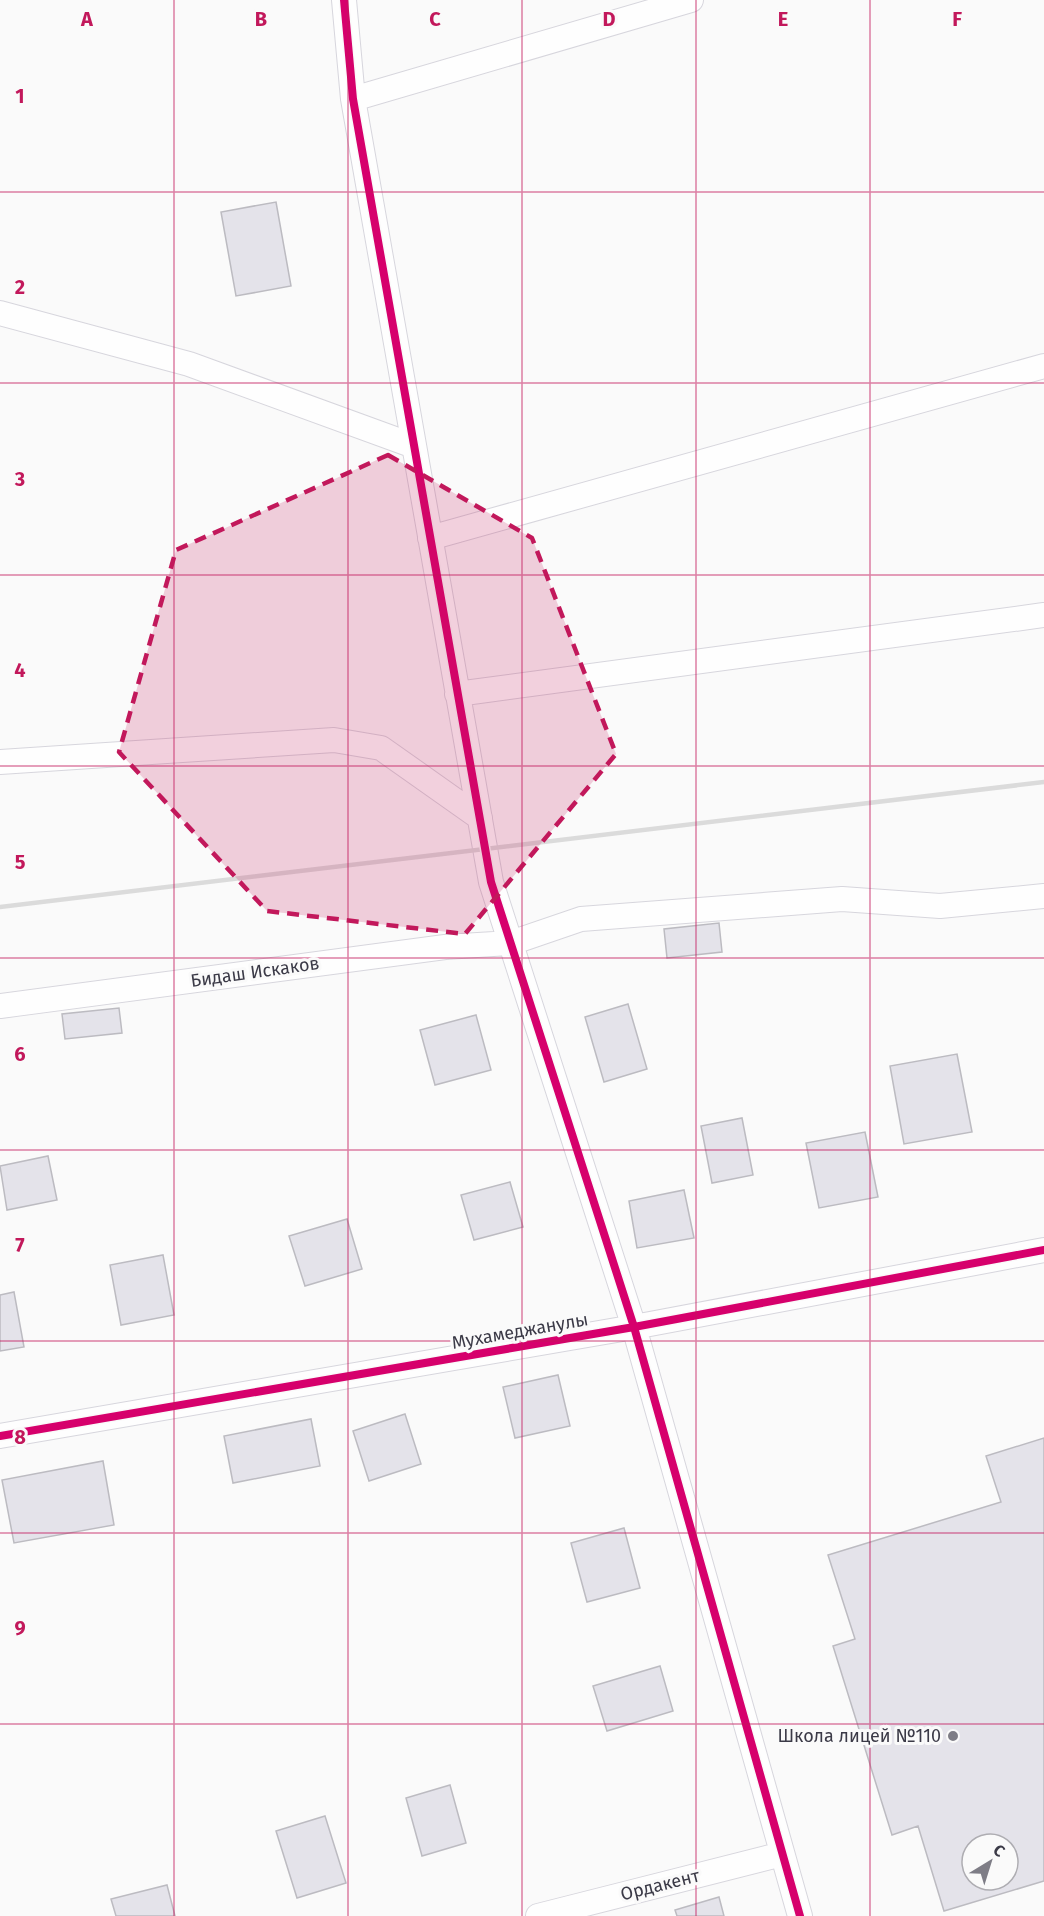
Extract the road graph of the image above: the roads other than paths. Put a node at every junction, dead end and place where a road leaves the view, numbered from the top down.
1 (344, 0) edge
2 (691, 0) edge
3 (353, 99) junction
4 (0, 313) edge
5 (1044, 366) edge
6 (414, 446) junction
7 (430, 538) junction
8 (1044, 615) edge
9 (457, 694) junction
10 (0, 762) edge
11 (480, 818) junction
12 (1044, 896) edge
13 (511, 943) junction
14 (0, 1006) edge
15 (1044, 1250) edge
16 (634, 1327) junction
17 (0, 1436) edge
18 (783, 1854) junction
19 (538, 1916) edge
20 (800, 1916) edge

1 - 3 street
2 - 3 street
3 - 6 street
4 - 6 street
5 - 7 street
6 - 7 street
7 - 9 street
8 - 9 street
9 - 11 street
10 - 11 street
11 - 13 street
12 - 13 street, Бидаш Искаков
13 - 14 street, Бидаш Искаков
13 - 16 street
15 - 16 street, Мухамеджанулы
16 - 17 street, Мухамеджанулы
16 - 18 street
18 - 19 street, Ордакент
18 - 20 street

